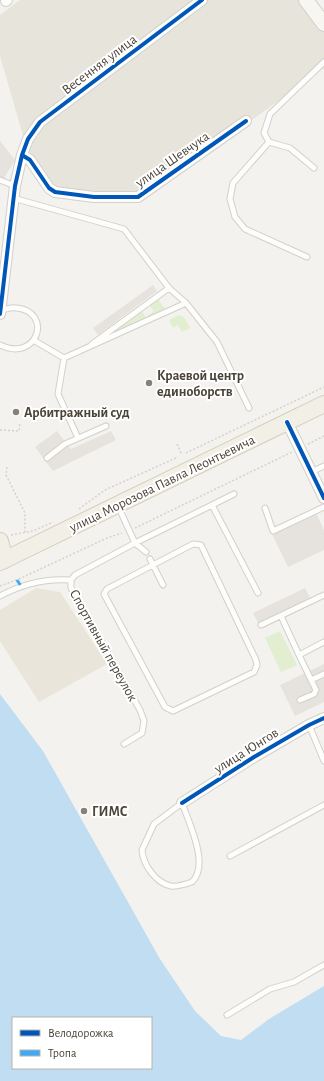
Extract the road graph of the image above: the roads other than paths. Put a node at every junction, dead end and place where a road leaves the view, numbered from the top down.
1 (202, 0) edge
2 (306, 0) edge
3 (324, 24) edge
4 (324, 62) edge
5 (246, 122) dead end
6 (269, 142) junction
7 (22, 155) junction
8 (314, 168) dead end
9 (0, 180) edge
10 (15, 186) junction
11 (13, 198) junction
12 (307, 257) dead end
13 (169, 288) junction
14 (186, 303) junction
15 (1, 312) edge
16 (34, 341) junction
17 (0, 345) edge
18 (88, 348) junction
19 (64, 358) junction
20 (324, 404) edge
21 (249, 408) dead end
22 (287, 422) junction
23 (106, 426) dead end
24 (78, 438) junction
25 (47, 458) dead end
26 (324, 466) edge
27 (311, 472) junction
28 (234, 494) dead end
29 (324, 498) edge
30 (117, 505) junction
31 (212, 505) junction
32 (324, 507) edge
33 (265, 508) dead end
34 (4, 538) edge
35 (135, 543) junction
36 (146, 552) dead end
37 (150, 559) dead end
38 (2, 560) edge
39 (153, 565) junction
40 (71, 580) junction
41 (163, 585) dead end
42 (258, 593) dead end
43 (324, 595) edge
44 (0, 596) edge
45 (281, 616) junction
46 (261, 625) dead end
47 (324, 642) edge
48 (299, 655) junction
49 (324, 674) edge
50 (311, 680) junction
51 (300, 700) dead end
52 (324, 718) edge
53 (308, 725) junction
54 (124, 744) dead end
55 (324, 761) edge
56 (182, 803) junction
57 (324, 805) edge
58 (230, 856) dead end
59 (324, 965) edge
60 (228, 1015) dead end

1 - 7 street, Весенняя улица
2 - 3 street
4 - 6 lane
5 - 7 street, улица Шевчука
6 - 8 lane
6 - 12 lane
7 - 10 street
9 - 10 lane
10 - 11 street
11 - 13 lane
11 - 15 street
13 - 14 lane
13 - 18 lane
14 - 18 lane
14 - 21 lane
15 - 16 lane
16 - 17 lane
16 - 19 lane
18 - 19 lane
19 - 24 lane
20 - 22 main road, улица Морозова Павла Леонтьевича
22 - 27 street
22 - 30 main road, улица Морозова Павла Леонтьевича
23 - 24 lane
24 - 25 lane
26 - 27 lane
27 - 29 street
28 - 31 lane, Спортивный переулок
30 - 35 lane
30 - 38 main road, улица Морозова Павла Леонтьевича
31 - 35 lane, Спортивный переулок
31 - 42 lane
32 - 33 lane
34 - 38 main road
35 - 36 lane
35 - 40 lane, Спортивный переулок
37 - 39 lane
39 - 39 lane
39 - 41 lane
40 - 44 lane
40 - 54 lane, Спортивный переулок
43 - 45 lane
45 - 46 lane
45 - 48 lane
47 - 48 lane
48 - 50 lane
49 - 50 lane
50 - 51 lane
52 - 53 street, улица Юнгов
53 - 55 lane
53 - 56 street, улица Юнгов
56 - 56 lane
57 - 58 lane
59 - 60 lane

